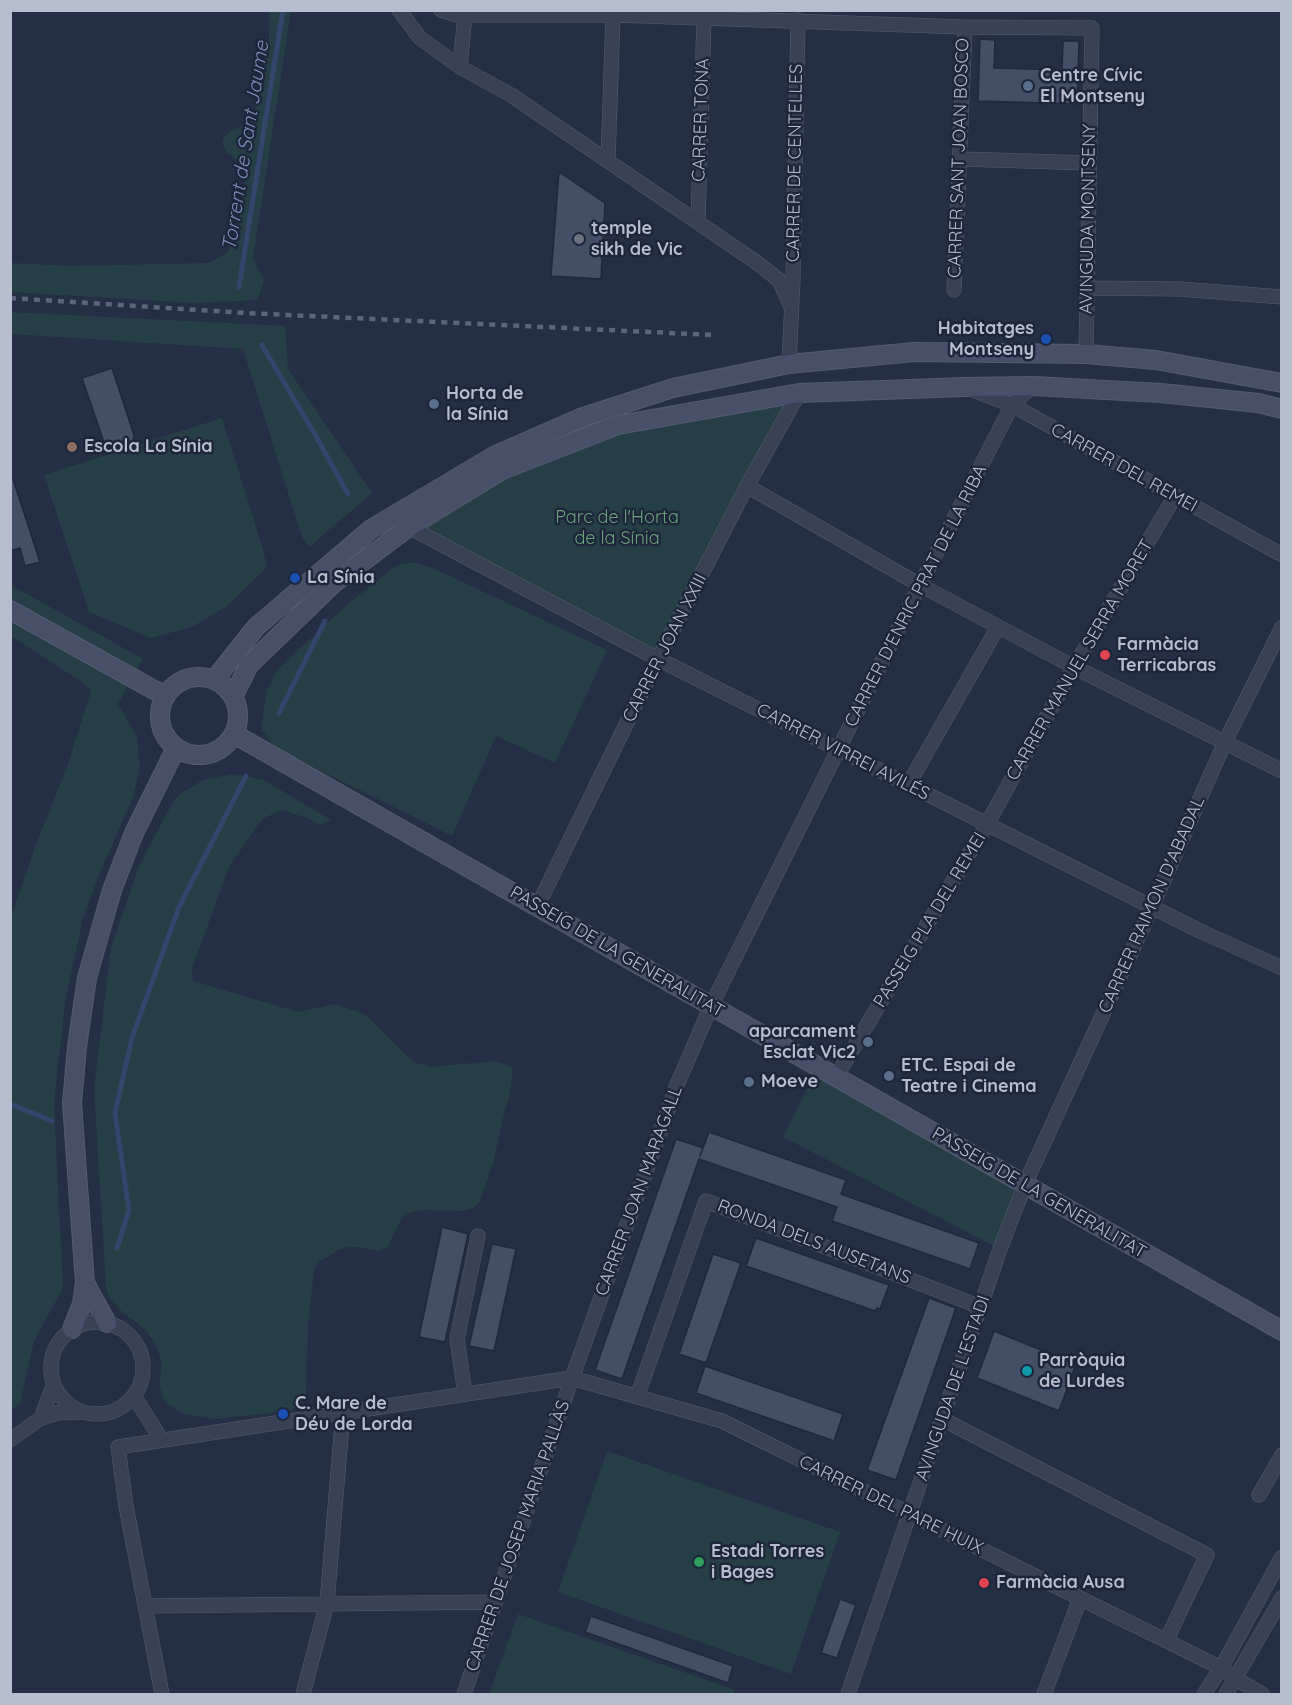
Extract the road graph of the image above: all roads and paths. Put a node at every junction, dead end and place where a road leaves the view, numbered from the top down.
1 (399, 10) edge
2 (441, 10) edge
3 (465, 15) junction
4 (613, 15) junction
5 (704, 18) junction
6 (798, 20) junction
7 (965, 27) junction
8 (460, 67) junction
9 (961, 159) junction
10 (608, 161) junction
11 (1089, 163) junction
12 (698, 221) junction
13 (1087, 288) junction
14 (954, 290) dead end
15 (1281, 297) edge
16 (791, 307) junction
17 (1086, 354) junction
18 (789, 364) junction
19 (1281, 383) edge
20 (1033, 386) junction
21 (965, 387) junction
22 (800, 393) junction
23 (1012, 405) junction
24 (1281, 409) edge
25 (747, 486) junction
26 (1175, 496) junction
27 (408, 527) junction
28 (1281, 555) edge
29 (920, 585) junction
30 (10, 610) edge
31 (998, 627) junction
32 (1281, 627) edge
33 (658, 659) junction
34 (1074, 667) junction
35 (214, 680) junction
36 (165, 696) junction
37 (233, 697) junction
38 (234, 734) junction
39 (1225, 742) junction
40 (176, 748) junction
41 (839, 750) junction
42 (1281, 771) edge
43 (908, 784) junction
44 (987, 824) junction
45 (537, 907) junction
46 (1152, 907) junction
47 (1281, 968) edge
48 (711, 1006) junction
49 (836, 1077) junction
50 (1025, 1184) junction
51 (478, 1236) dead end
52 (85, 1283) junction
53 (981, 1307) junction
54 (107, 1323) junction
55 (72, 1329) junction
56 (1281, 1331) edge
57 (572, 1378) junction
58 (54, 1384) junction
59 (465, 1394) junction
60 (134, 1396) junction
61 (637, 1397) junction
62 (81, 1412) junction
63 (343, 1412) junction
64 (41, 1418) junction
65 (942, 1419) junction
66 (160, 1439) junction
67 (10, 1440) edge
68 (1281, 1455) edge
69 (1259, 1495) dead end
70 (909, 1514) junction
71 (1281, 1557) edge
72 (1281, 1598) edge
73 (1080, 1599) junction
74 (495, 1602) junction
75 (327, 1603) junction
76 (146, 1606) junction
77 (1166, 1641) junction
78 (1221, 1668) junction
79 (1236, 1679) junction
80 (162, 1695) edge
81 (303, 1695) edge
82 (464, 1695) edge
83 (848, 1695) edge
84 (1044, 1695) edge
85 (1204, 1695) edge
86 (1227, 1695) edge
87 (1262, 1695) edge

1 - 8 street
2 - 3 street, AVINGUDA MONTSENY
3 - 4 street, AVINGUDA MONTSENY
3 - 8 street
4 - 5 street, AVINGUDA MONTSENY
4 - 10 street
5 - 6 street, AVINGUDA MONTSENY
5 - 12 street, CARRER TONA
6 - 7 street, AVINGUDA MONTSENY
6 - 16 street, CARRER DE CENTELLES
7 - 9 street, CARRER SANT JOAN BOSCO
7 - 11 street, AVINGUDA MONTSENY
8 - 10 street
9 - 11 street
9 - 14 street, CARRER SANT JOAN BOSCO
10 - 12 street
11 - 13 street, AVINGUDA MONTSENY
12 - 16 street
13 - 15 street
13 - 17 street, AVINGUDA MONTSENY
16 - 18 street, CARRER DE CENTELLES
17 - 18 street
17 - 19 street
18 - 35 street
20 - 21 street
20 - 23 street, CARRER D'ENRIC PRAT DE LA RIBA
20 - 24 street
21 - 22 street
21 - 23 street, CARRER DEL REMEI
22 - 25 street, CARRER JOAN XXIII
22 - 27 street
23 - 26 street, CARRER DEL REMEI
23 - 29 street, CARRER D'ENRIC PRAT DE LA RIBA
25 - 29 street
25 - 33 street, CARRER JOAN XXIII
26 - 28 street, CARRER DEL REMEI
26 - 34 street, CARRER MANUEL SERRA MORET
27 - 33 street, CARRER VIRREI AVILÉS
27 - 37 street
29 - 31 street
29 - 41 street, CARRER D'ENRIC PRAT DE LA RIBA
30 - 36 street
31 - 34 street
31 - 43 street
32 - 39 street, CARRER RAIMON D'ABADAL
33 - 41 street, CARRER VIRREI AVILÉS
33 - 45 street, CARRER JOAN XXIII
34 - 39 street
34 - 44 street, CARRER MANUEL SERRA MORET
35 - 36 street
35 - 37 street
36 - 40 street
37 - 38 street
38 - 40 street
38 - 45 street, PASSEIG DE LA GENERALITAT
39 - 42 street
39 - 46 street, CARRER RAIMON D'ABADAL
40 - 52 street
41 - 43 street, CARRER VIRREI AVILÉS
41 - 48 street, CARRER D'ENRIC PRAT DE LA RIBA
43 - 44 street, CARRER VIRREI AVILÉS
44 - 46 street, CARRER VIRREI AVILÉS
44 - 49 street, PASSEIG PLA DEL REMEI
45 - 48 street, PASSEIG DE LA GENERALITAT
46 - 47 street, CARRER VIRREI AVILÉS
46 - 50 street, CARRER RAIMON D'ABADAL
48 - 49 street, PASSEIG DE LA GENERALITAT
48 - 57 street, CARRER JOAN MARAGALL
49 - 50 street, PASSEIG DE LA GENERALITAT
50 - 53 street, AVINGUDA DE L'ESTADI
50 - 56 street, PASSEIG DE LA GENERALITAT
51 - 59 street
52 - 54 street
52 - 55 street
53 - 61 street, RONDA DELS AUSETANS
53 - 65 street, AVINGUDA DE L'ESTADI
54 - 55 street
54 - 60 street
55 - 58 street
57 - 59 street
57 - 61 street, CARRER DEL PARE HUIX
57 - 74 street, CARRER DE JOSEP MARIA PALLÀS
58 - 62 street
58 - 64 street
59 - 63 street
60 - 62 street
60 - 66 street
61 - 70 street, CARRER DEL PARE HUIX
62 - 64 street
63 - 66 street
63 - 75 street
64 - 67 street
65 - 70 street, AVINGUDA DE L'ESTADI
65 - 77 street
66 - 76 street
68 - 69 street
70 - 73 street, CARRER DEL PARE HUIX
70 - 83 street, AVINGUDA DE L'ESTADI
71 - 78 street
72 - 79 street
73 - 77 street, CARRER DEL PARE HUIX
73 - 84 street
74 - 75 street
74 - 82 street, CARRER DE JOSEP MARIA PALLÀS
75 - 76 street
75 - 81 street
76 - 80 street
77 - 78 street, CARRER DEL PARE HUIX
78 - 79 street, CARRER DEL PARE HUIX
78 - 85 street
79 - 86 street
79 - 87 street, CARRER DEL PARE HUIX

